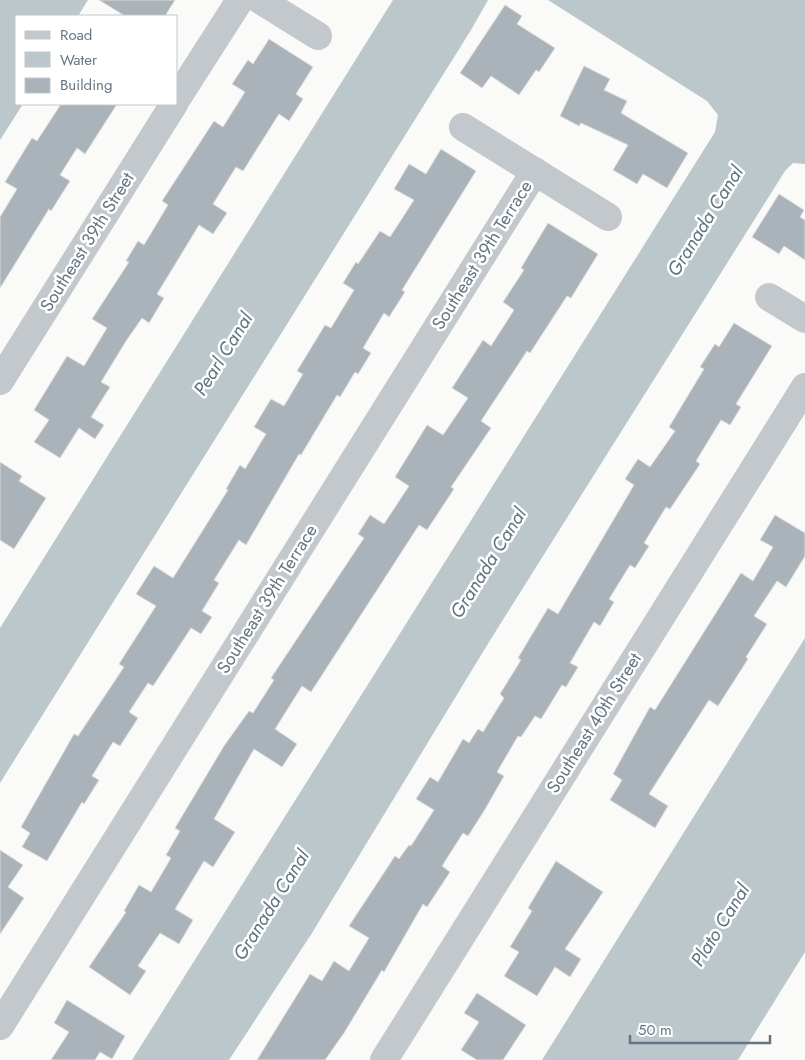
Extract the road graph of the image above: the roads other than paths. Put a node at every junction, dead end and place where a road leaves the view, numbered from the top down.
1 (240, 0) edge
2 (260, 0) edge
3 (318, 36) dead end
4 (178, 97) edge
5 (173, 105) edge
6 (463, 127) dead end
7 (535, 172) junction
8 (608, 217) dead end
9 (770, 297) dead end
10 (805, 319) edge
11 (0, 381) edge
12 (805, 387) edge
13 (0, 1026) edge
14 (384, 1060) edge

1 - 4 street
2 - 3 street
5 - 11 street, Southeast 39th Street
6 - 7 street, Southeast 39th Terrace
7 - 8 street, Southeast 39th Terrace
7 - 13 street, Southeast 39th Terrace
9 - 10 street
12 - 14 street, Southeast 40th Street

